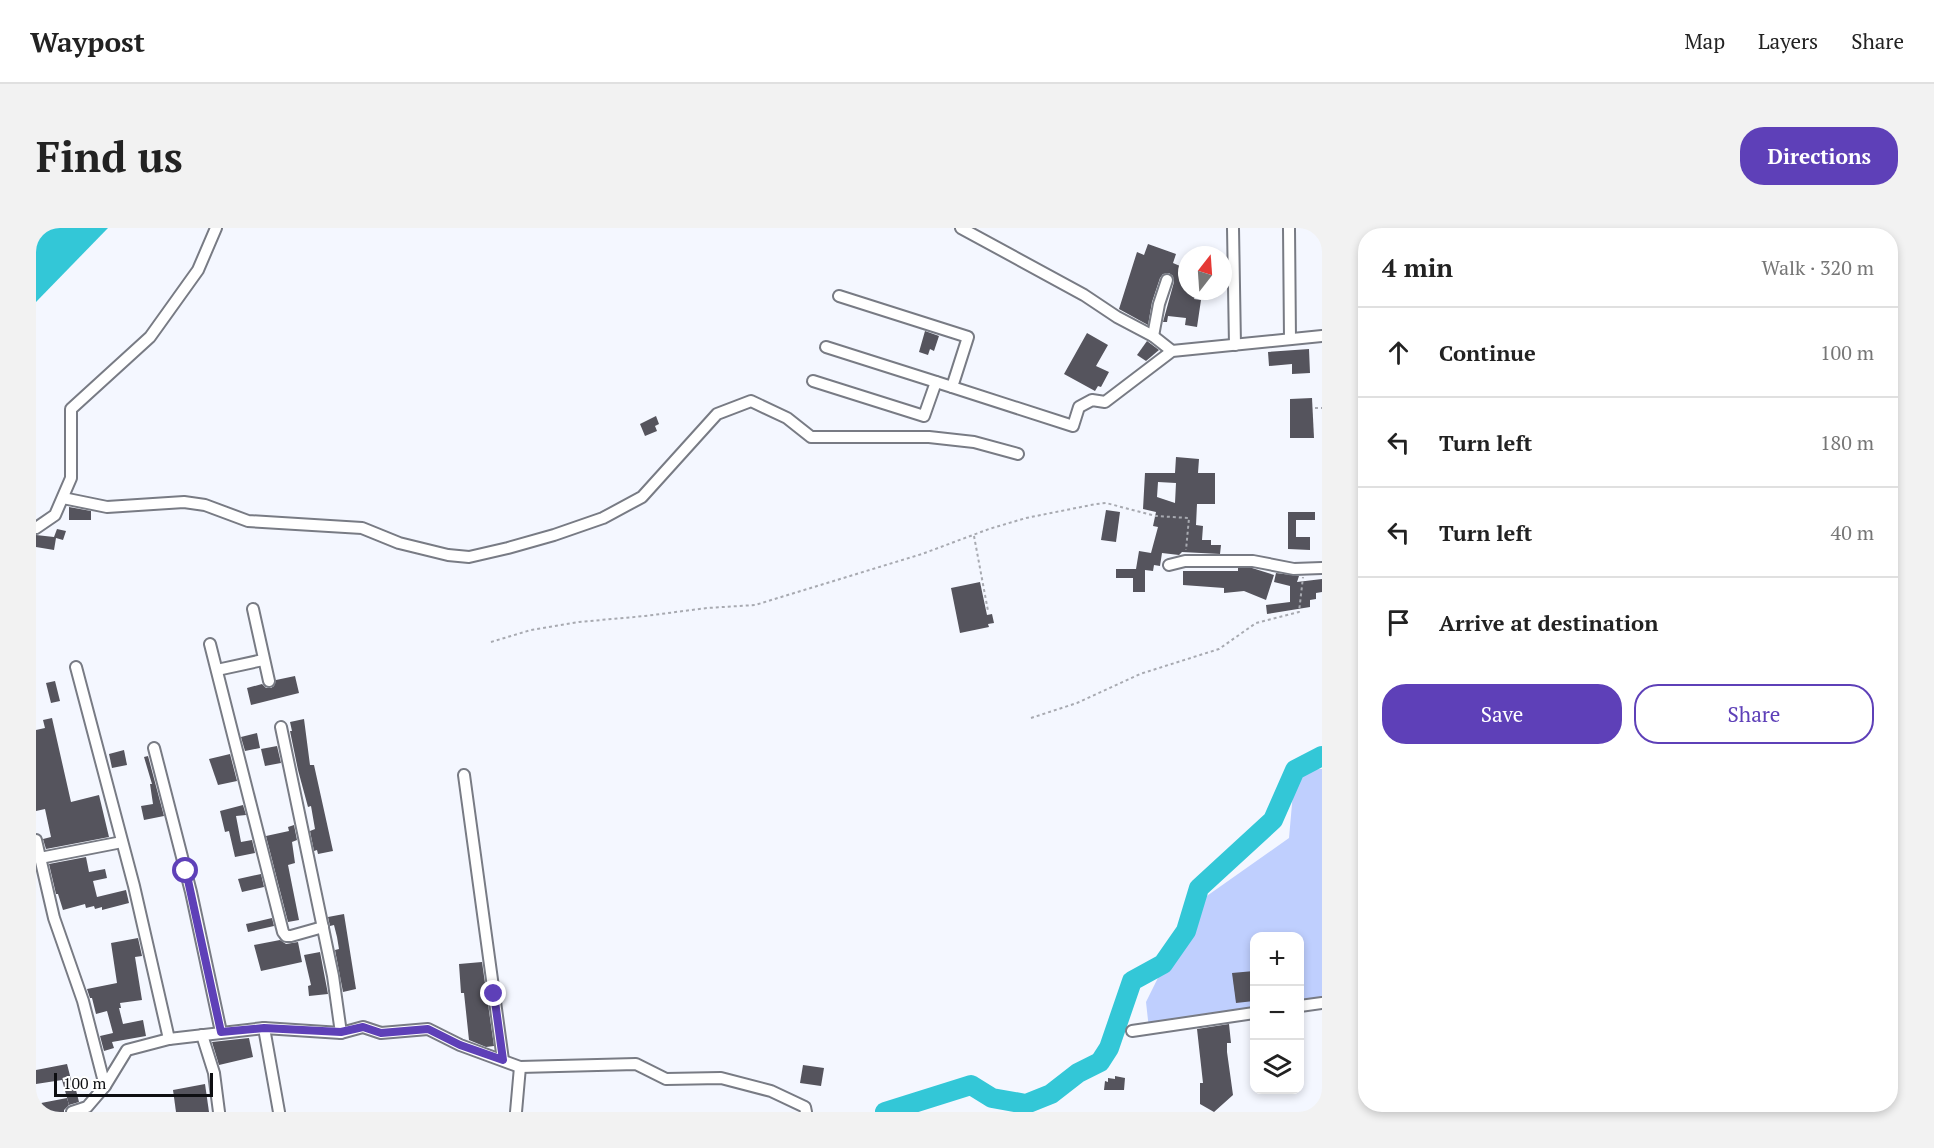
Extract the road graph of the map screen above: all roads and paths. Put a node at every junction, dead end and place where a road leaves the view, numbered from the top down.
1 (216, 228) edge
2 (961, 228) edge
3 (1233, 228) edge
4 (1289, 228) edge
5 (1167, 280) dead end
6 (839, 296) dead end
7 (1153, 336) junction
8 (1322, 336) edge
9 (1290, 339) junction
10 (1235, 345) junction
11 (826, 347) dead end
12 (1172, 351) junction
13 (813, 381) dead end
14 (936, 382) junction
15 (952, 387) junction
16 (1315, 408) dead end
17 (1322, 408) edge
18 (1018, 454) dead end
19 (63, 498) junction
20 (36, 528) edge
21 (974, 536) junction
22 (1185, 561) junction
23 (1169, 565) dead end
24 (1322, 568) edge
25 (1304, 569) junction
26 (252, 609) dead end
27 (988, 611) dead end
28 (491, 642) dead end
29 (210, 644) dead end
30 (263, 660) junction
31 (76, 667) dead end
32 (217, 670) junction
33 (269, 681) dead end
34 (1031, 718) dead end
35 (281, 727) dead end
36 (154, 748) dead end
37 (464, 775) dead end
38 (36, 840) edge
39 (122, 842) junction
40 (40, 858) junction
41 (323, 927) junction
42 (1322, 1003) edge
43 (1304, 1005) edge
44 (1250, 1013) edge
45 (264, 1028) junction
46 (1132, 1031) dead end
47 (221, 1032) junction
48 (341, 1032) junction
49 (202, 1035) junction
50 (169, 1039) junction
51 (503, 1060) junction
52 (520, 1067) junction
53 (105, 1086) junction
54 (72, 1112) edge
55 (219, 1112) edge
56 (279, 1112) edge
57 (516, 1112) edge
58 (806, 1112) edge

1 - 19 street
2 - 7 street
3 - 10 street
4 - 9 street
5 - 7 street
6 - 15 street
7 - 12 street
8 - 9 street
9 - 10 street
10 - 12 street
11 - 14 street
12 - 15 street
13 - 14 street
14 - 15 street
16 - 17 path
18 - 19 street
19 - 20 street
21 - 22 path
21 - 27 path
21 - 28 path
22 - 23 street
22 - 25 street
24 - 25 street
25 - 34 path
26 - 30 street
29 - 32 street
30 - 32 street
30 - 33 street
31 - 39 street
32 - 41 street
35 - 41 street
36 - 47 street
37 - 51 street
38 - 40 street
39 - 40 street
39 - 50 street
40 - 53 street
41 - 48 street
42 - 43 street
44 - 46 street
45 - 47 street
45 - 48 street
45 - 56 street
47 - 49 street
48 - 51 street
49 - 50 street
49 - 55 street
50 - 53 street
51 - 52 street
52 - 57 street
52 - 58 street
53 - 54 street

